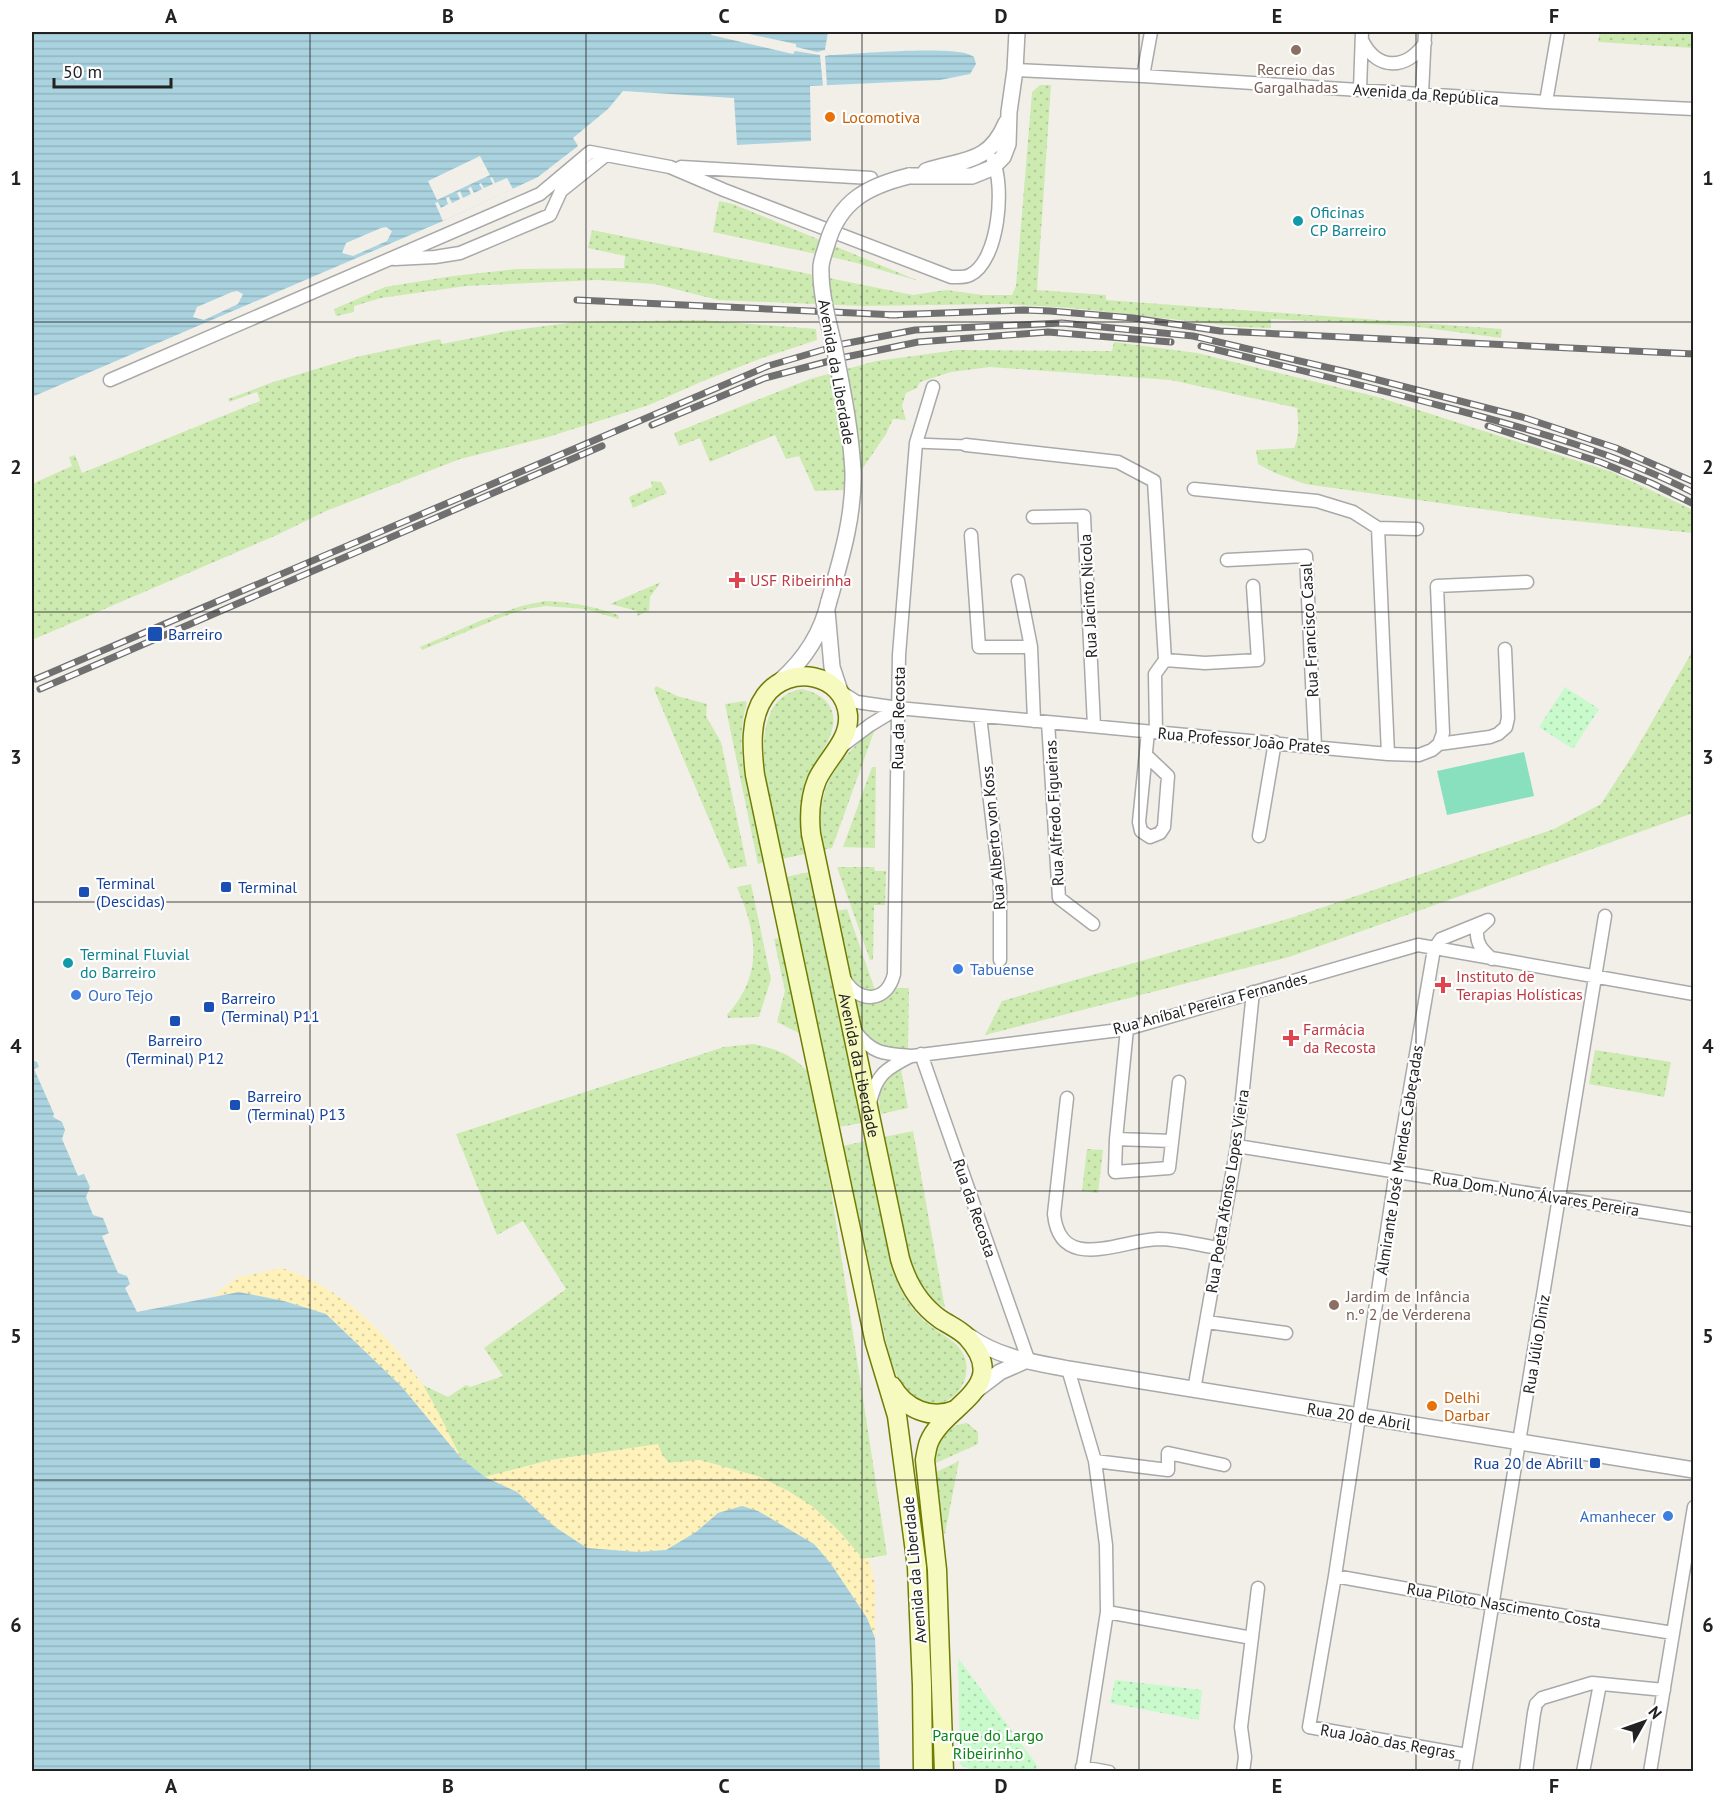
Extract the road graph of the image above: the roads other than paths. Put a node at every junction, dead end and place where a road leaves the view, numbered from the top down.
1 (1017, 32) edge
2 (1151, 32) edge
3 (1558, 32) edge
4 (1362, 36) edge
5 (1425, 37) edge
6 (1015, 70) junction
7 (1143, 76) junction
8 (1360, 90) junction
9 (1422, 93) junction
10 (1546, 102) junction
11 (1694, 109) edge
12 (1009, 112) junction
13 (988, 150) junction
14 (606, 155) junction
15 (995, 165) junction
16 (670, 167) junction
17 (909, 176) junction
18 (871, 178) dead end
19 (385, 260) junction
20 (110, 380) dead end
21 (933, 387) dead end
22 (916, 443) junction
23 (966, 445) joint
24 (1194, 489) dead end
25 (1033, 517) dead end
26 (1378, 528) junction
27 (1418, 529) dead end
28 (971, 535) dead end
29 (1227, 560) dead end
30 (1018, 580) dead end
31 (1527, 582) dead end
32 (1253, 586) dead end
33 (828, 606) junction
34 (1031, 647) junction
35 (1506, 649) dead end
36 (1165, 660) junction
37 (778, 683) junction
38 (840, 691) junction
39 (898, 708) junction
40 (980, 716) junction
41 (1034, 721) junction
42 (1048, 722) junction
43 (1094, 726) junction
44 (1152, 732) junction
45 (1275, 742) junction
46 (1439, 744) junction
47 (1315, 746) junction
48 (835, 752) junction
49 (1388, 754) junction
50 (1147, 756) junction
51 (1258, 836) dead end
52 (1605, 916) dead end
53 (1093, 924) dead end
54 (1434, 948) junction
55 (1492, 959) junction
56 (1000, 960) dead end
57 (839, 971) junction
58 (1594, 977) junction
59 (1253, 992) junction
60 (1694, 994) edge
61 (851, 1025) junction
62 (1127, 1029) junction
63 (917, 1055) junction
64 (1179, 1082) dead end
65 (1067, 1098) dead end
66 (868, 1110) junction
67 (1116, 1139) junction
68 (1172, 1141) junction
69 (1237, 1146) junction
70 (1396, 1171) junction
71 (1559, 1198) junction
72 (1694, 1220) edge
73 (1218, 1248) junction
74 (1207, 1322) junction
75 (963, 1332) junction
76 (1286, 1333) dead end
77 (1027, 1361) junction
78 (1068, 1369) junction
79 (883, 1372) junction
80 (1194, 1390) junction
81 (975, 1391) junction
82 (955, 1410) junction
83 (1360, 1416) junction
84 (1520, 1442) junction
85 (1095, 1461) junction
86 (1224, 1465) dead end
87 (1694, 1470) edge
88 (1694, 1507) edge
89 (1335, 1576) junction
90 (1258, 1588) dead end
91 (1491, 1604) junction
92 (1107, 1612) junction
93 (1673, 1633) junction
94 (1252, 1638) junction
95 (1600, 1684) junction
96 (1664, 1690) junction
97 (1309, 1727) joint
98 (1467, 1755) junction
99 (1082, 1769) edge
100 (923, 1772) edge
101 (944, 1772) edge
102 (1109, 1772) edge
103 (1243, 1772) edge
104 (1465, 1772) edge
105 (1526, 1772) edge
106 (1583, 1772) edge
107 (1650, 1772) edge

1 - 6 street
2 - 7 street
3 - 10 street
4 - 5 street
4 - 8 street
5 - 9 street
6 - 7 street, Avenida da República
6 - 12 street
7 - 8 street, Avenida da República
8 - 9 street, Avenida da República
9 - 10 street, Avenida da República
10 - 11 street, Avenida da República
12 - 13 street
12 - 15 street
13 - 15 street
13 - 17 street, Avenida da Liberdade
14 - 16 street
14 - 19 street
14 - 19 street
15 - 16 street
15 - 17 street
16 - 18 street
17 - 33 street, Avenida da Liberdade, bridge
19 - 20 street
21 - 22 street, Rua da Recosta
22 - 23 street
22 - 39 street, Rua da Recosta
23 - 36 street
24 - 26 street
25 - 43 street, Rua Jacinto Nicola
26 - 27 street
26 - 49 street
28 - 34 street
29 - 47 street, Rua Francisco Casal
30 - 34 street
31 - 46 street
32 - 36 street
33 - 37 street, Avenida da Liberdade
33 - 38 street, Avenida da Liberdade
34 - 41 street
35 - 46 street, Rua Professor João Prates
36 - 44 street
37 - 38 main road
37 - 79 main road, Avenida da Liberdade
38 - 39 street, Rua Professor João Prates
38 - 48 main road, Avenida da Liberdade
39 - 40 street, Rua Professor João Prates
39 - 48 street
39 - 57 street, Rua da Recosta
40 - 41 street, Rua Professor João Prates
40 - 56 street, Rua Alberto von Koss
41 - 42 street, Rua Professor João Prates
42 - 43 street, Rua Professor João Prates
42 - 53 street, Rua Alfredo Figueiras
43 - 44 street, Rua Professor João Prates
44 - 45 street, Rua Professor João Prates
44 - 50 street
45 - 47 street, Rua Professor João Prates
45 - 51 street
46 - 49 street, Rua Professor João Prates
47 - 49 street, Rua Professor João Prates
48 - 57 main road, Avenida da Liberdade
50 - 50 street
52 - 58 street, Rua Júlio Diniz
54 - 55 street, Rua Aníbal Pereira Fernandes
54 - 55 street
54 - 59 street, Rua Aníbal Pereira Fernandes
54 - 70 street, Almirante José Mendes Cabeçadas
55 - 58 street, Rua Aníbal Pereira Fernandes
57 - 61 main road, Avenida da Liberdade
58 - 60 street, Rua Aníbal Pereira Fernandes
58 - 71 street, Rua Júlio Diniz
59 - 62 street, Rua Aníbal Pereira Fernandes
59 - 69 street, Rua Poeta Afonso Lopes Vieira
61 - 63 street
61 - 66 main road, Avenida da Liberdade
62 - 63 street, Rua Aníbal Pereira Fernandes
62 - 67 street
63 - 66 street
63 - 77 street, Rua da Recosta
64 - 68 street
65 - 73 street
66 - 75 main road, Avenida da Liberdade
67 - 68 street
67 - 68 street
69 - 70 street, Rua Dom Nuno Álvares Pereira
69 - 73 street, Rua Poeta Afonso Lopes Vieira
70 - 71 street, Rua Dom Nuno Álvares Pereira
70 - 83 street, Almirante José Mendes Cabeçadas
71 - 72 street, Rua Dom Nuno Álvares Pereira
71 - 84 street, Rua Júlio Diniz
73 - 74 street, Rua Poeta Afonso Lopes Vieira
74 - 76 street
74 - 80 street, Rua Poeta Afonso Lopes Vieira
75 - 77 street, Rua 20 de Abril
75 - 81 main road, Avenida da Liberdade
77 - 78 street, Rua 20 de Abril
77 - 81 street
78 - 80 street, Rua 20 de Abril
78 - 85 street
79 - 82 main road, Avenida da Liberdade
79 - 100 main road, Avenida da Liberdade
80 - 83 street, Rua 20 de Abril
81 - 82 main road, Avenida da Liberdade
82 - 101 main road, Avenida da Liberdade
83 - 84 street, Rua 20 de Abril
83 - 89 street, Almirante José Mendes Cabeçadas
84 - 87 street, Rua 20 de Abril
84 - 91 street, Rua Júlio Diniz
85 - 86 street
85 - 92 street
88 - 93 street
89 - 91 street, Rua Piloto Nascimento Costa
89 - 97 street, Almirante José Mendes Cabeçadas
90 - 94 street
91 - 93 street, Rua Piloto Nascimento Costa
91 - 98 street, Rua Júlio Diniz
92 - 94 street
92 - 99 street
93 - 96 street
94 - 103 street
95 - 96 street
95 - 105 street
95 - 106 street
96 - 107 street
97 - 98 street, Rua João das Regras
98 - 104 street, Rua Júlio Diniz
99 - 102 street

